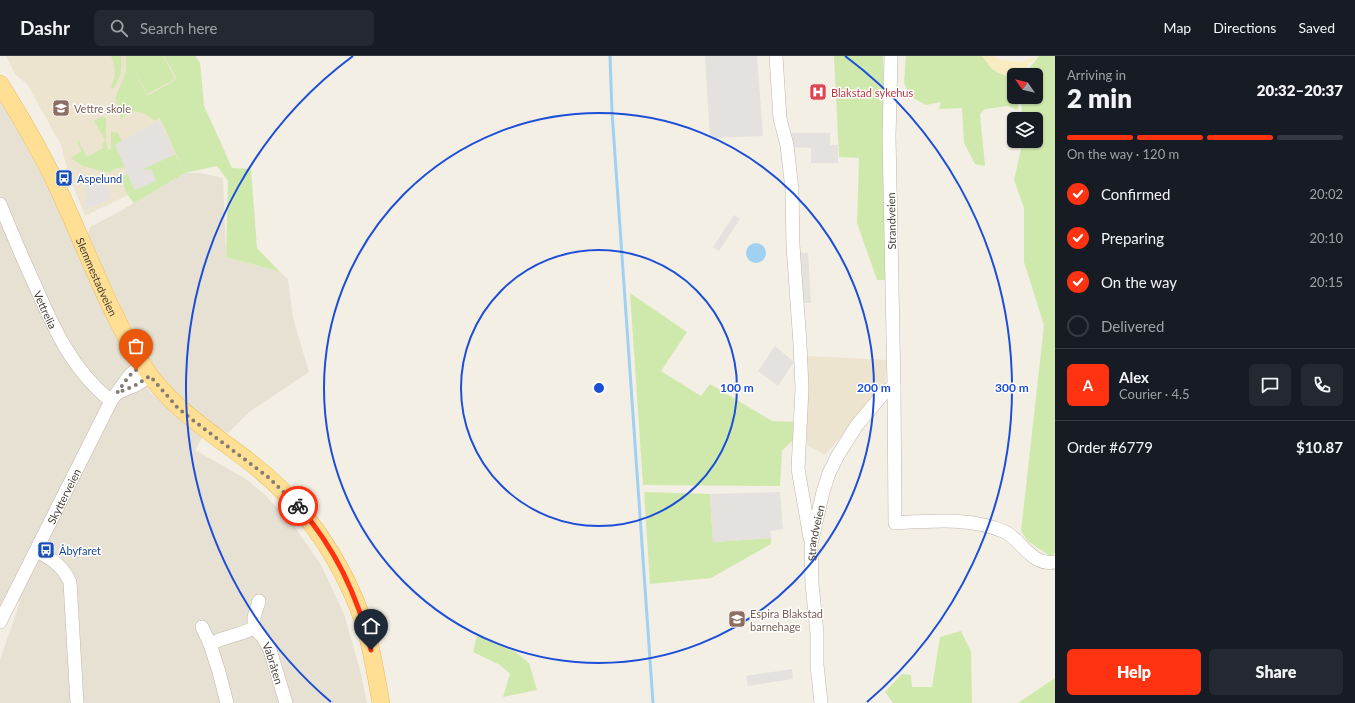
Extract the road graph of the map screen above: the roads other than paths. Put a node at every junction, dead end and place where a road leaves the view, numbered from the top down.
1 (776, 56) edge
2 (891, 56) edge
3 (0, 84) edge
4 (0, 204) edge
5 (146, 370) junction
6 (894, 386) junction
7 (114, 397) junction
8 (811, 544) junction
9 (37, 551) junction
10 (1055, 562) edge
11 (259, 601) dead end
12 (0, 622) edge
13 (202, 627) dead end
14 (254, 628) junction
15 (210, 644) junction
16 (77, 703) edge
17 (227, 703) edge
18 (286, 703) edge
19 (381, 703) edge
20 (821, 703) edge

1 - 8 street
2 - 6 street, Strandveien
3 - 5 main road, Slemmestadveien
4 - 7 street, Vettrelia
5 - 7 street, Skytterveien
5 - 19 main road, Slemmestadveien
6 - 8 street, Strandveien
6 - 10 street, Strandveien
7 - 9 street, Skytterveien
8 - 20 street, Strandveien
9 - 12 street, Skytterveien
9 - 16 street
11 - 14 street
13 - 15 street
14 - 15 street
14 - 18 street, Vabråten
15 - 17 street

